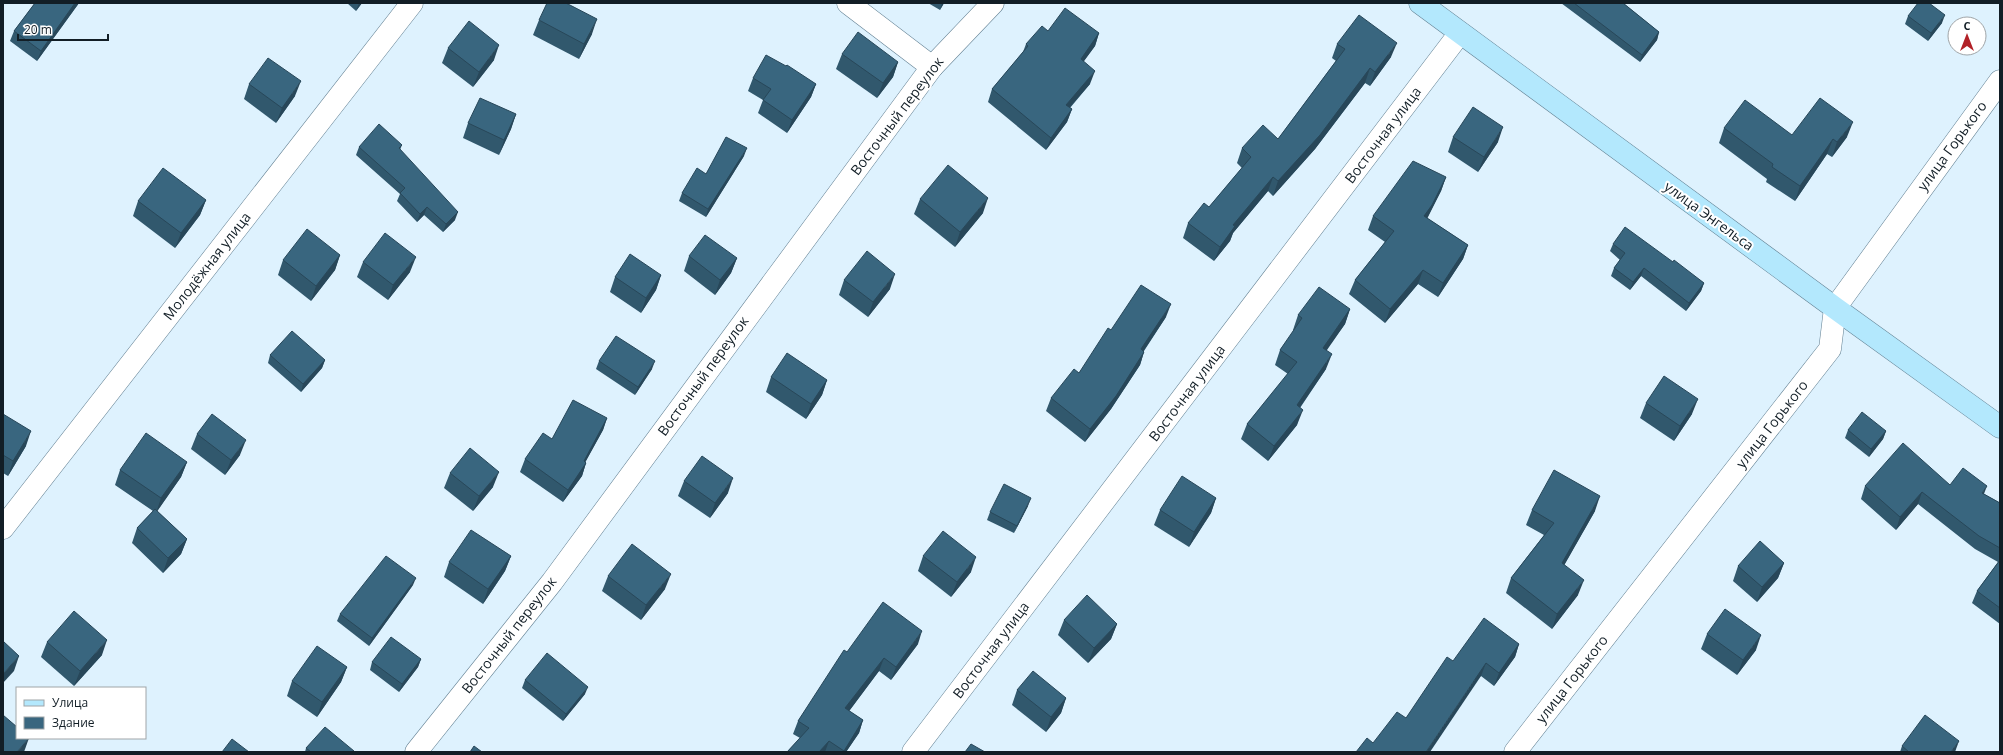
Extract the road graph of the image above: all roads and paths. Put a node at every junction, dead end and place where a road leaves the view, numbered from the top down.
1 (412, 3) edge
2 (848, 3) edge
3 (993, 3) edge
4 (1420, 3) edge
5 (1460, 33) junction
6 (932, 67) junction
7 (2000, 81) edge
8 (1834, 308) junction
9 (2000, 426) edge
10 (3, 528) edge
11 (416, 752) edge
12 (913, 752) edge
13 (1515, 752) edge

1 - 10 street, Молодёжная улица
2 - 6 street
3 - 6 street, Восточный переулок
4 - 5 street, улица Энгельса
5 - 8 street, улица Энгельса
5 - 12 street, Восточная улица
6 - 11 street, Восточный переулок
7 - 8 street, улица Горького
8 - 9 street, улица Энгельса
8 - 13 street, улица Горького

